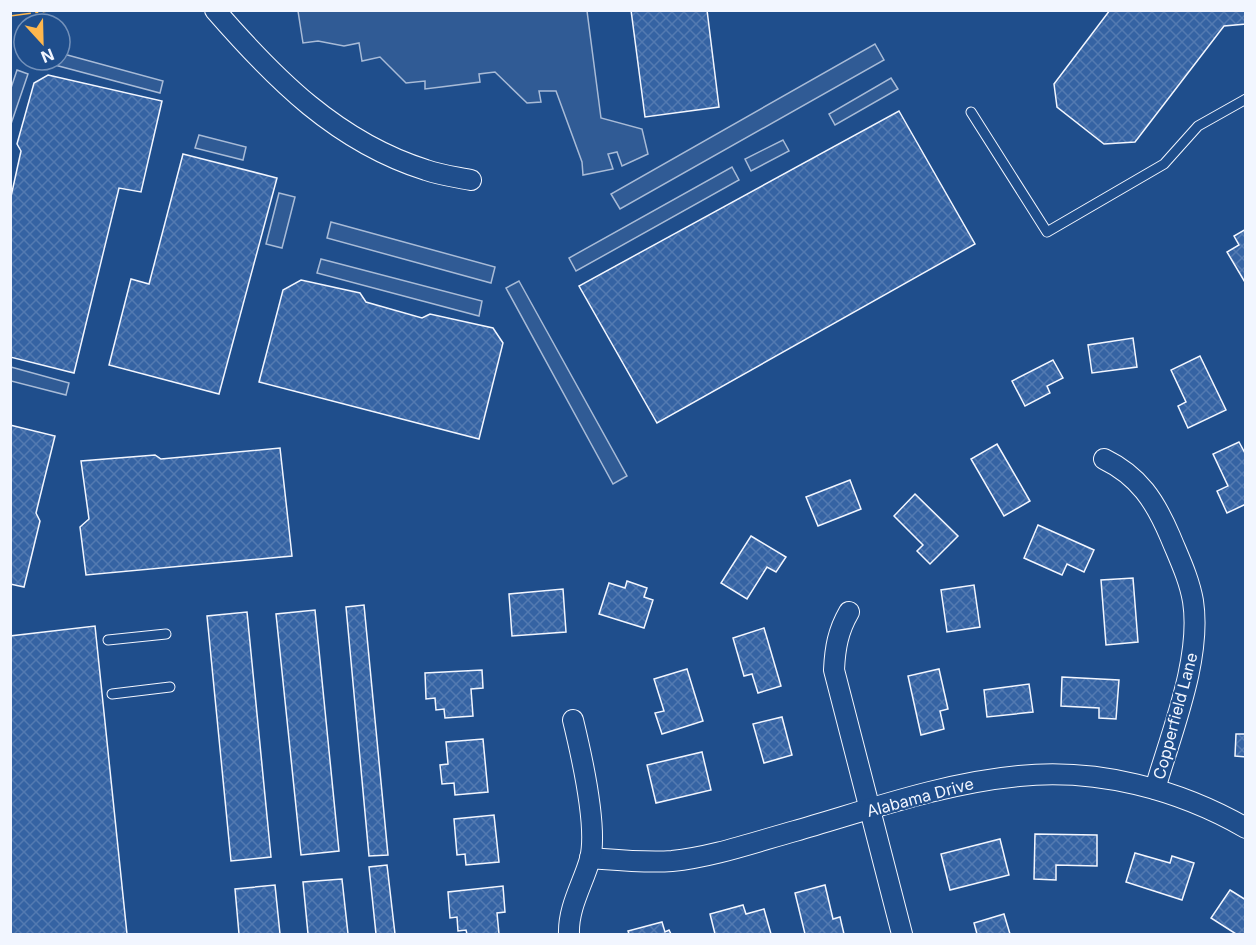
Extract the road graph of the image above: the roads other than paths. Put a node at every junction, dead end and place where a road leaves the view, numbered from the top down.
1 (216, 10) edge
2 (1245, 99) edge
3 (971, 112) dead end
4 (471, 180) dead end
5 (1104, 459) dead end
6 (849, 612) dead end
7 (166, 634) dead end
8 (108, 640) dead end
9 (170, 687) dead end
10 (112, 694) dead end
11 (573, 720) dead end
12 (1155, 789) junction
13 (870, 810) junction
14 (1245, 828) edge
15 (590, 858) junction
16 (569, 934) edge
17 (902, 934) edge

1 - 4 street
2 - 3 lane
5 - 12 street, Copperfield Lane
6 - 13 street
7 - 8 lane
9 - 10 lane
11 - 15 street
12 - 13 street, Alabama Drive
12 - 14 street, Alabama Drive
13 - 15 street, Alabama Drive
13 - 17 street
15 - 16 street

